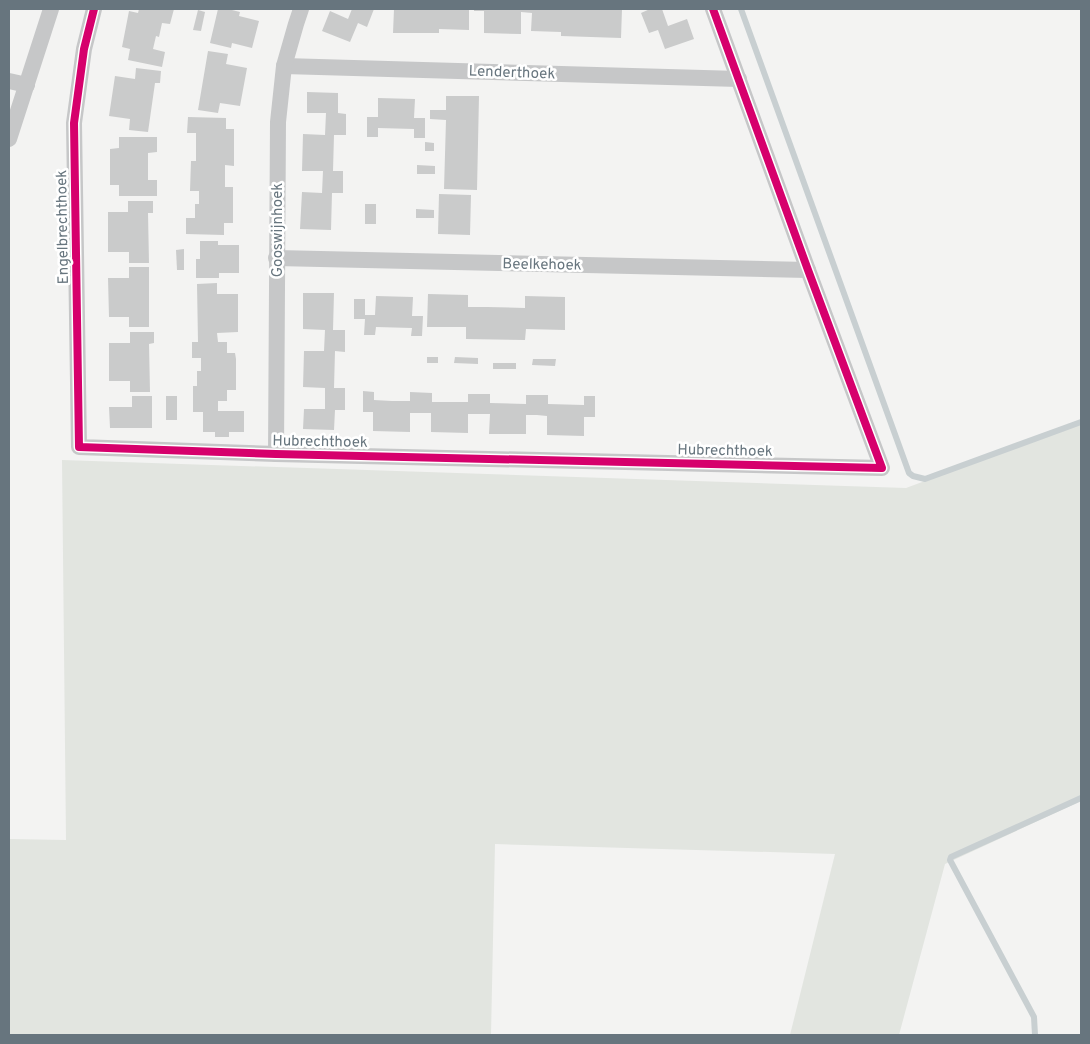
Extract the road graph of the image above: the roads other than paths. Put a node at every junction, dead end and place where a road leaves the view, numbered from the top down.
1 (51, 9) edge
2 (94, 9) edge
3 (302, 9) edge
4 (713, 9) edge
5 (284, 66) junction
6 (739, 79) junction
7 (9, 81) edge
8 (26, 85) junction
9 (9, 139) edge
10 (276, 258) junction
11 (808, 270) junction
12 (79, 447) joint
13 (276, 454) junction

1 - 8 street
2 - 12 street, Engelbrechthoek
3 - 5 street, Gooswijnhoek
4 - 6 street, Hubrechthoek
5 - 6 street, Lenderthoek
5 - 10 street, Gooswijnhoek
6 - 11 street, Hubrechthoek
7 - 8 street
8 - 9 street
10 - 11 street, Beelkehoek
10 - 13 street, Gooswijnhoek
11 - 13 street, Hubrechthoek
12 - 13 street, Hubrechthoek

